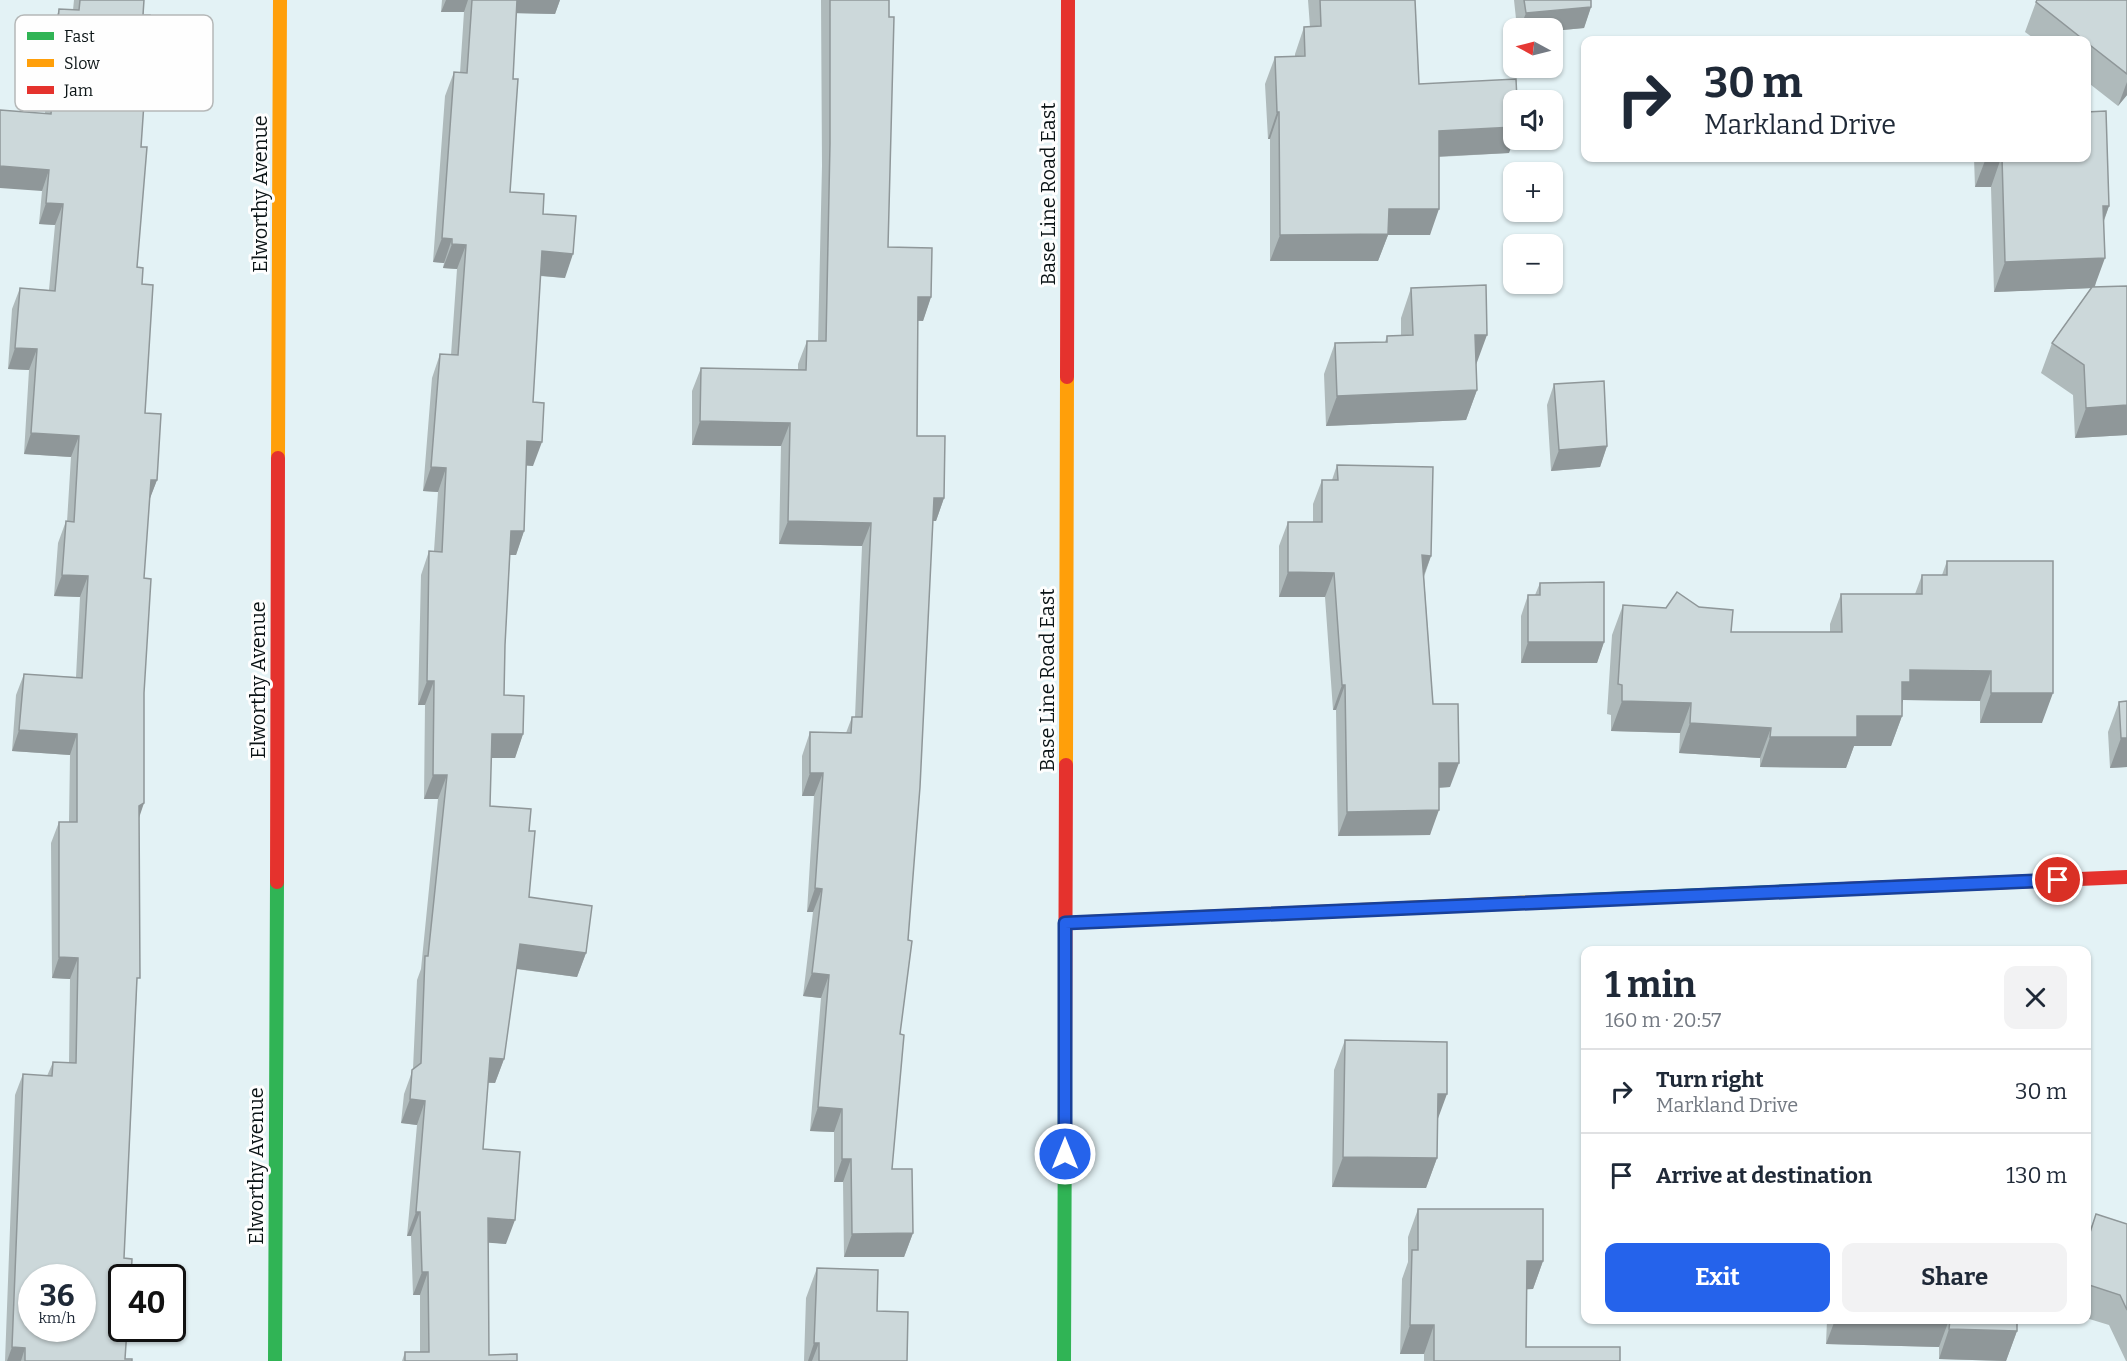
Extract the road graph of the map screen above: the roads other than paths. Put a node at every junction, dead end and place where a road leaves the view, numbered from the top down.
1 (280, 0) edge
2 (1068, 0) edge
3 (2127, 877) edge
4 (1065, 923) junction
5 (275, 1361) edge
6 (1064, 1361) edge

1 - 5 street, Elworthy Avenue
2 - 4 street, Base Line Road East
3 - 4 street
4 - 6 street, Base Line Road East

